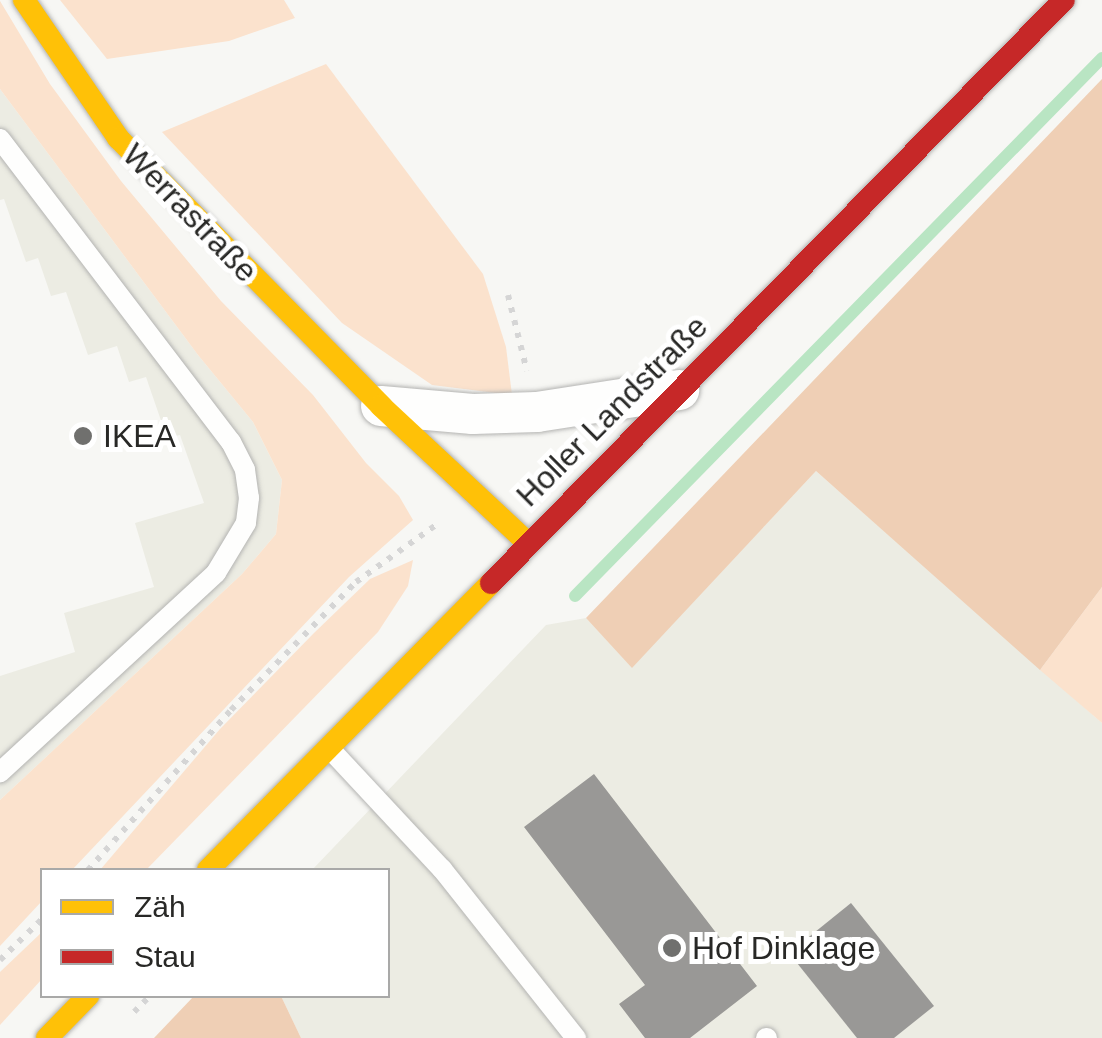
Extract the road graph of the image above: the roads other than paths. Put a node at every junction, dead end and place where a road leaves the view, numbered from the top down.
1 (24, 0) edge
2 (1064, 0) edge
3 (0, 139) edge
4 (679, 390) junction
5 (381, 406) junction
6 (528, 543) junction
7 (328, 747) junction
8 (0, 772) edge
9 (210, 868) edge
10 (86, 998) edge
11 (46, 1038) edge
12 (576, 1038) edge

1 - 5 main road, Werrastraße
2 - 4 main road, Holler Landstraße
3 - 8 lane
4 - 5 street
4 - 6 main road, Holler Landstraße
5 - 6 main road, Werrastraße
6 - 7 main road, Holler Landstraße
7 - 9 main road, Holler Landstraße
7 - 12 lane
10 - 11 main road

